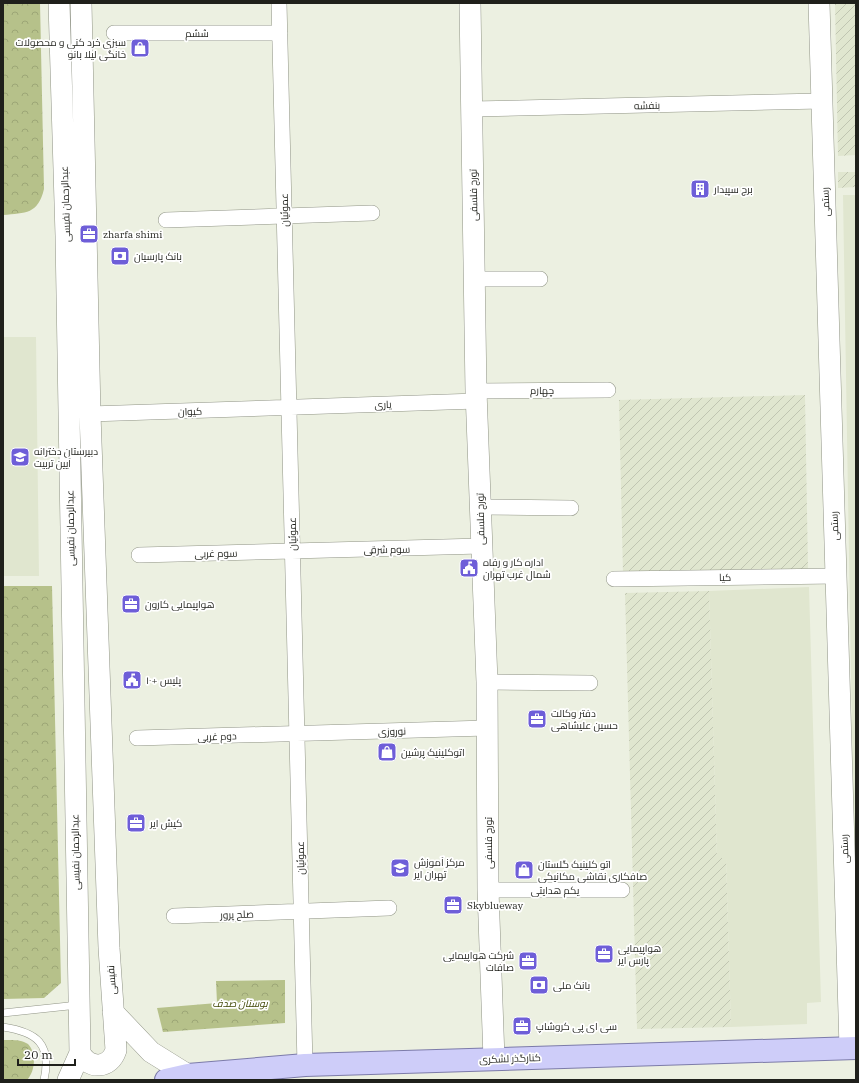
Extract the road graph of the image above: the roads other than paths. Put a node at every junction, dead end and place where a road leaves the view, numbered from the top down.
1 (59, 3) edge
2 (81, 3) edge
3 (279, 3) edge
4 (470, 3) edge
5 (819, 3) edge
6 (114, 33) dead end
7 (280, 33) junction
8 (822, 101) junction
9 (472, 110) junction
10 (372, 213) dead end
11 (284, 215) junction
12 (166, 220) dead end
13 (475, 279) junction
14 (540, 279) dead end
15 (608, 390) dead end
16 (476, 396) junction
17 (289, 407) junction
18 (90, 414) junction
19 (480, 507) junction
20 (571, 508) dead end
21 (480, 546) junction
22 (292, 551) junction
23 (139, 555) dead end
24 (836, 576) junction
25 (614, 579) dead end
26 (487, 682) junction
27 (590, 683) dead end
28 (487, 728) junction
29 (297, 734) junction
30 (137, 738) dead end
31 (488, 890) junction
32 (622, 890) dead end
33 (389, 908) dead end
34 (301, 912) junction
35 (174, 916) dead end
36 (109, 948) joint
37 (78, 1005) junction
38 (113, 1012) junction
39 (3, 1013) edge
40 (3, 1027) edge
41 (853, 1048) edge
42 (80, 1053) junction
43 (494, 1058) junction
44 (305, 1064) junction
45 (188, 1075) junction
46 (44, 1080) edge
47 (68, 1080) edge
48 (166, 1080) edge

1 - 37 main road, عبدالرحمان نفیسی
2 - 18 main road, عبدالرحمان نفیسی
3 - 7 street, عموئیان
4 - 9 main road, تورج فلسفی
5 - 8 main road, رستمی
6 - 7 street, ششم
7 - 11 street, عموئیان
8 - 9 street, بنفشه
8 - 24 main road, رستمی
9 - 13 main road, تورج فلسفی
10 - 11 street
11 - 12 street
11 - 17 street, عموئیان
13 - 14 street
13 - 16 main road, تورج فلسفی
15 - 16 street, چهارم
16 - 17 street, یاری
16 - 19 main road, تورج فلسفی
17 - 18 street, کیوان
17 - 22 street, عموئیان
18 - 36 main road, عبدالرحمان نفیسی
19 - 20 street
19 - 21 main road, تورج فلسفی
21 - 22 street, سوم شرقی
21 - 26 main road, تورج فلسفی
22 - 23 street, سوم غربی
22 - 29 street, عموئیان
24 - 25 street, کیا
24 - 41 main road, رستمی
26 - 27 street
26 - 28 main road, تورج فلسفی
28 - 29 street, نوروزی
28 - 31 main road, تورج فلسفی
29 - 30 street, دوم غربی
29 - 34 street, عموئیان
31 - 32 street, یکم هدایتی
31 - 43 main road, تورج فلسفی
33 - 34 street, صلح پرور
34 - 35 street, صلح پرور
34 - 44 street, عموئیان
36 - 38 main road, نفیسی
37 - 39 lane
37 - 42 main road, عبدالرحمان نفیسی
38 - 42 main road, نفیسی
38 - 45 main road
40 - 46 lane
41 - 43 main road, کنارگذر لشکری
42 - 47 main road
43 - 44 main road, کنارگذر لشکری
44 - 45 main road, کنارگذر لشکری
45 - 48 main road, کنارگذر لشکری

